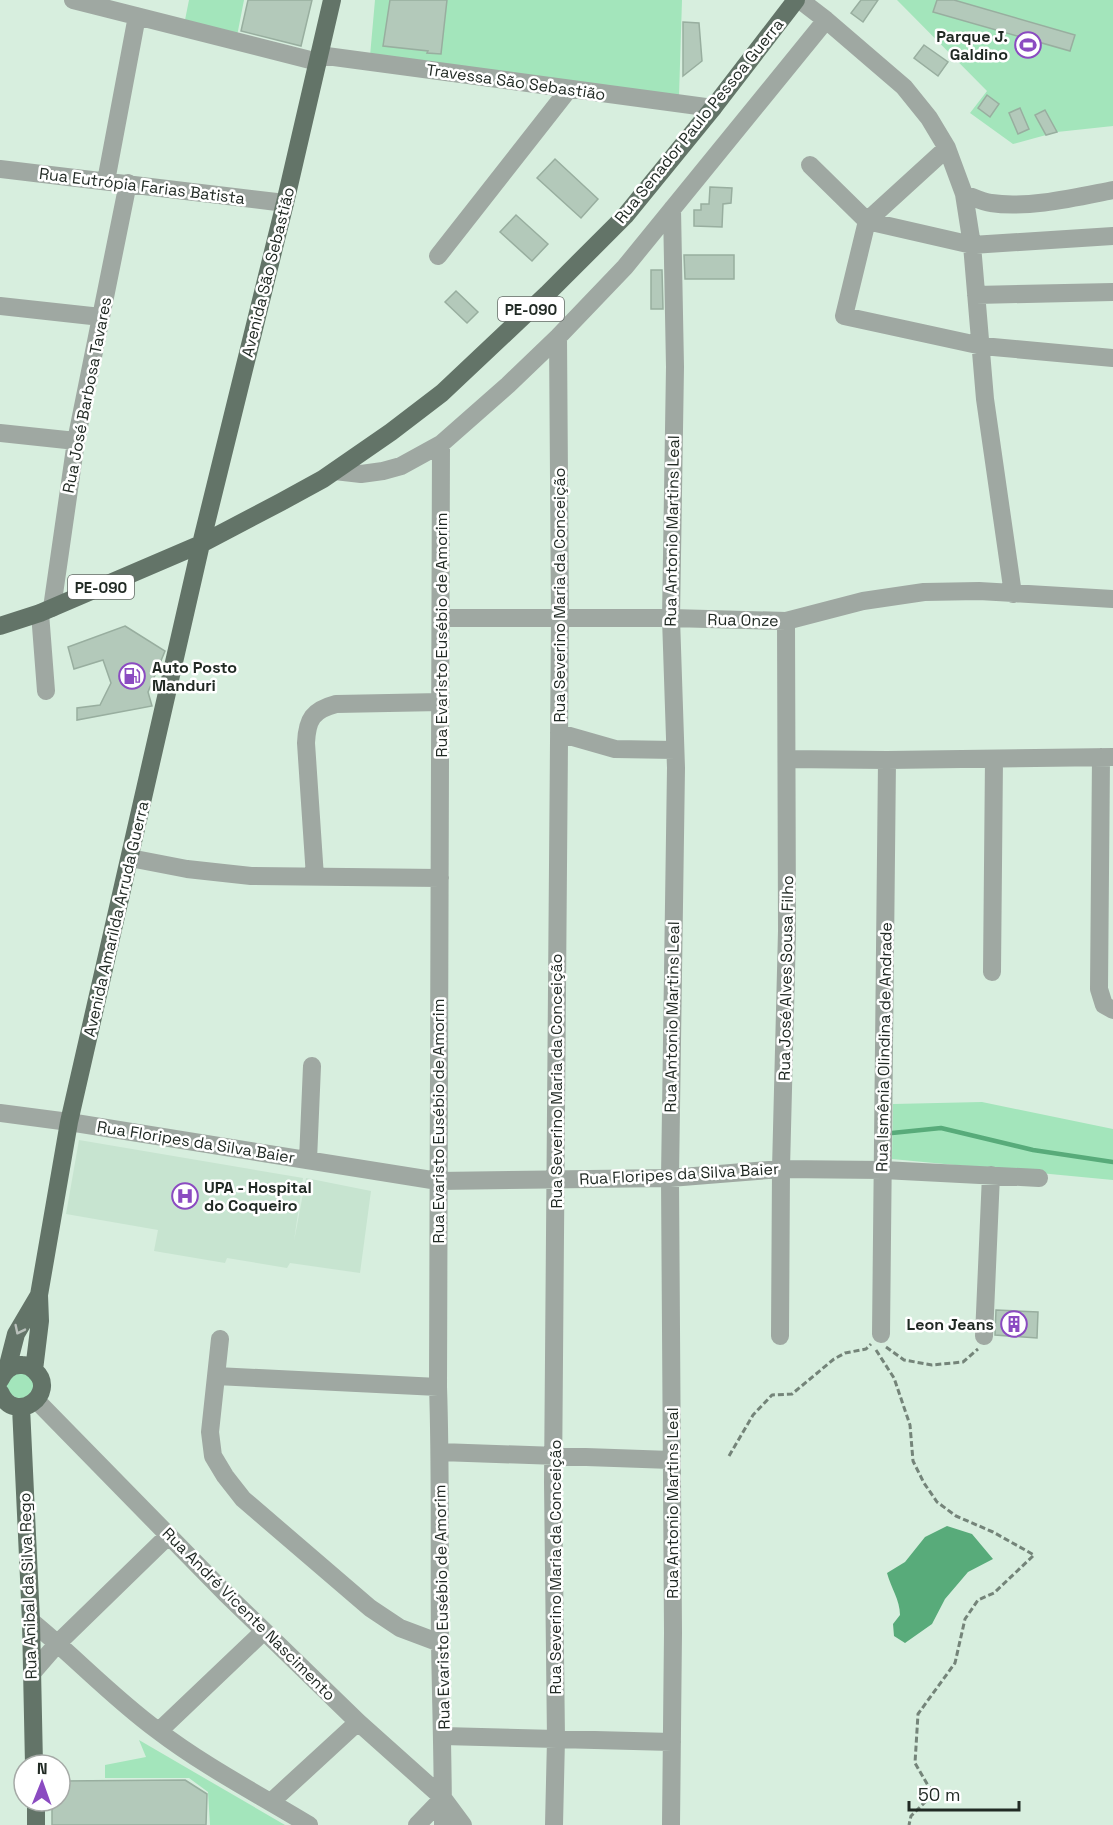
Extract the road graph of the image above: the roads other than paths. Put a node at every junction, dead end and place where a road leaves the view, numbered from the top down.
1 (73, 0) edge
2 (332, 0) edge
3 (798, 0) edge
4 (137, 16) junction
5 (826, 20) junction
6 (318, 58) junction
7 (569, 90) junction
8 (713, 108) junction
9 (947, 148) junction
10 (810, 165) dead end
11 (0, 169) edge
12 (106, 181) junction
13 (128, 183) junction
14 (1113, 190) edge
15 (964, 194) junction
16 (285, 203) junction
17 (672, 209) junction
18 (867, 221) junction
19 (1113, 236) edge
20 (972, 245) junction
21 (438, 256) dead end
22 (1113, 292) edge
23 (976, 295) junction
24 (0, 306) edge
25 (101, 317) junction
26 (558, 337) junction
27 (982, 346) junction
28 (1113, 358) edge
29 (0, 433) edge
30 (76, 441) junction
31 (441, 444) junction
32 (335, 471) junction
33 (201, 544) junction
34 (1013, 594) junction
35 (1113, 599) edge
36 (46, 610) junction
37 (441, 618) junction
38 (671, 618) junction
39 (560, 619) junction
40 (786, 621) junction
41 (0, 626) edge
42 (46, 691) dead end
43 (441, 702) junction
44 (559, 733) junction
45 (675, 750) junction
46 (1107, 757) edge
47 (787, 759) junction
48 (994, 759) junction
49 (887, 760) junction
50 (130, 858) junction
51 (315, 877) junction
52 (440, 878) junction
53 (992, 972) dead end
54 (1113, 1010) edge
55 (312, 1066) dead end
56 (0, 1113) edge
57 (69, 1122) junction
58 (308, 1160) junction
59 (781, 1168) junction
60 (883, 1170) junction
61 (991, 1175) junction
62 (670, 1178) junction
63 (1039, 1178) dead end
64 (555, 1179) junction
65 (438, 1181) junction
66 (39, 1295) junction
67 (881, 1335) road end
68 (780, 1336) dead end
69 (983, 1338) road end
70 (220, 1339) dead end
71 (34, 1370) junction
72 (4, 1375) edge
73 (216, 1376) junction
74 (438, 1387) junction
75 (13, 1403) edge
76 (440, 1452) junction
77 (554, 1456) junction
78 (671, 1460) junction
79 (169, 1535) junction
80 (31, 1621) junction
81 (264, 1631) junction
82 (58, 1643) junction
83 (440, 1643) junction
84 (32, 1673) junction
85 (358, 1722) junction
86 (159, 1731) junction
87 (443, 1736) junction
88 (556, 1739) junction
89 (672, 1743) junction
90 (34, 1753) edge
91 (443, 1798) junction
92 (272, 1802) junction
93 (309, 1825) edge
94 (417, 1825) edge
95 (443, 1825) edge
96 (463, 1825) edge
97 (554, 1825) edge
98 (671, 1825) edge

1 - 4 street, Travessa São Sebastião
2 - 6 main road, Avenida São Sebastião
3 - 5 street
3 - 8 main road, Rua Senador Paulo Pessoa Guerra / PE-090
4 - 6 street, Travessa São Sebastião
4 - 12 street
5 - 9 street
5 - 17 street
6 - 7 street, Travessa São Sebastião
6 - 16 main road, Avenida São Sebastião
7 - 8 street, Travessa São Sebastião
7 - 21 street
8 - 32 main road, Rua Senador Paulo Pessoa Guerra / PE-090
9 - 15 street
9 - 18 street
10 - 18 street
11 - 12 street, Rua Eutrópia Farias Batista
12 - 13 street, Rua Eutrópia Farias Batista
13 - 16 street, Rua Eutrópia Farias Batista
13 - 25 street, Rua José Barbosa Tavares
14 - 15 street
15 - 20 street
16 - 33 main road, Avenida São Sebastião
17 - 26 street
17 - 38 street, Rua Antonio Martins Leal
18 - 20 street
18 - 27 street
19 - 20 street
20 - 23 street
22 - 23 street
23 - 27 street
24 - 25 street
25 - 30 street, Rua José Barbosa Tavares
26 - 31 street
26 - 39 street, Rua Severino Maria da Conceição
27 - 28 street
27 - 34 street
29 - 30 street
30 - 36 street, Rua José Barbosa Tavares
31 - 32 street
31 - 37 street, Rua Evaristo Eusébio de Amorim
32 - 33 main road, Rua Senador Paulo Pessoa Guerra / PE-090
33 - 36 main road, PE-090
33 - 50 main road, Avenida Amarilda Arruda Guerra
34 - 35 street, Rua Onze
34 - 40 street, Rua Onze
36 - 41 main road, PE-090
36 - 42 street, Rua José Barbosa Tavares
37 - 39 street, Rua Onze
37 - 43 street, Rua Evaristo Eusébio de Amorim
38 - 39 street, Rua Onze
38 - 40 street, Rua Onze
38 - 45 street, Rua Antonio Martins Leal
39 - 44 street, Rua Severino Maria da Conceição
40 - 47 street, Rua José Alves Sousa Filho
43 - 51 street
43 - 52 street, Rua Evaristo Eusébio de Amorim
44 - 45 street
44 - 64 street, Rua Severino Maria da Conceição
45 - 62 street, Rua Antonio Martins Leal
46 - 48 street
46 - 54 street
47 - 49 street
47 - 59 street, Rua José Alves Sousa Filho
48 - 49 street
48 - 53 street
49 - 60 street, Rua Ismênia Olindina de Andrade
50 - 51 street
50 - 57 main road, Avenida Amarilda Arruda Guerra
51 - 52 street
52 - 65 street, Rua Evaristo Eusébio de Amorim
55 - 58 street
56 - 57 street, Rua Floripes da Silva Baier
57 - 58 street, Rua Floripes da Silva Baier
57 - 66 main road, Avenida Amarilda Arruda Guerra
58 - 65 street, Rua Floripes da Silva Baier
59 - 60 street, Rua Floripes da Silva Baier
59 - 62 street, Rua Floripes da Silva Baier
59 - 68 street, Rua José Alves Sousa Filho
60 - 61 street, Rua Floripes da Silva Baier
60 - 67 street, Rua Ismênia Olindina de Andrade
61 - 63 street, Rua Floripes da Silva Baier
61 - 69 street
62 - 64 street, Rua Floripes da Silva Baier
62 - 78 street, Rua Antonio Martins Leal
64 - 65 street, Rua Floripes da Silva Baier
64 - 77 street, Rua Severino Maria da Conceição
65 - 74 street, Rua Evaristo Eusébio de Amorim
66 - 71 main road
66 -> 72 main road
70 - 73 street
71 - 72 main road
71 - 75 main road, Rua Anibal da Silva Rego
73 - 74 street
73 - 83 street
74 - 76 street, Rua Evaristo Eusébio de Amorim
75 - 79 street, Rua André Vicente Nascimento
75 - 80 main road, Rua Anibal da Silva Rego
76 - 77 street
76 - 83 street, Rua Evaristo Eusébio de Amorim
77 - 78 street
77 - 88 street, Rua Severino Maria da Conceição
78 - 89 street, Rua Antonio Martins Leal
79 - 81 street, Rua André Vicente Nascimento
79 - 82 street
80 - 82 street
80 - 84 main road, Rua Anibal da Silva Rego
81 - 85 street, Rua André Vicente Nascimento
81 - 86 street
82 - 84 street
82 - 86 street
83 - 87 street, Rua Evaristo Eusébio de Amorim
84 - 90 main road, Rua Anibal da Silva Rego
85 - 91 street, Rua André Vicente Nascimento
85 - 92 street
86 - 92 street
87 - 88 street
87 - 91 street, Rua Evaristo Eusébio de Amorim
88 - 89 street
88 - 97 street, Rua Severino Maria da Conceição
89 - 98 street, Rua Antonio Martins Leal
91 - 94 street
91 - 95 street, Rua Evaristo Eusébio de Amorim
91 - 96 street, Rua André Vicente Nascimento
92 - 93 street

